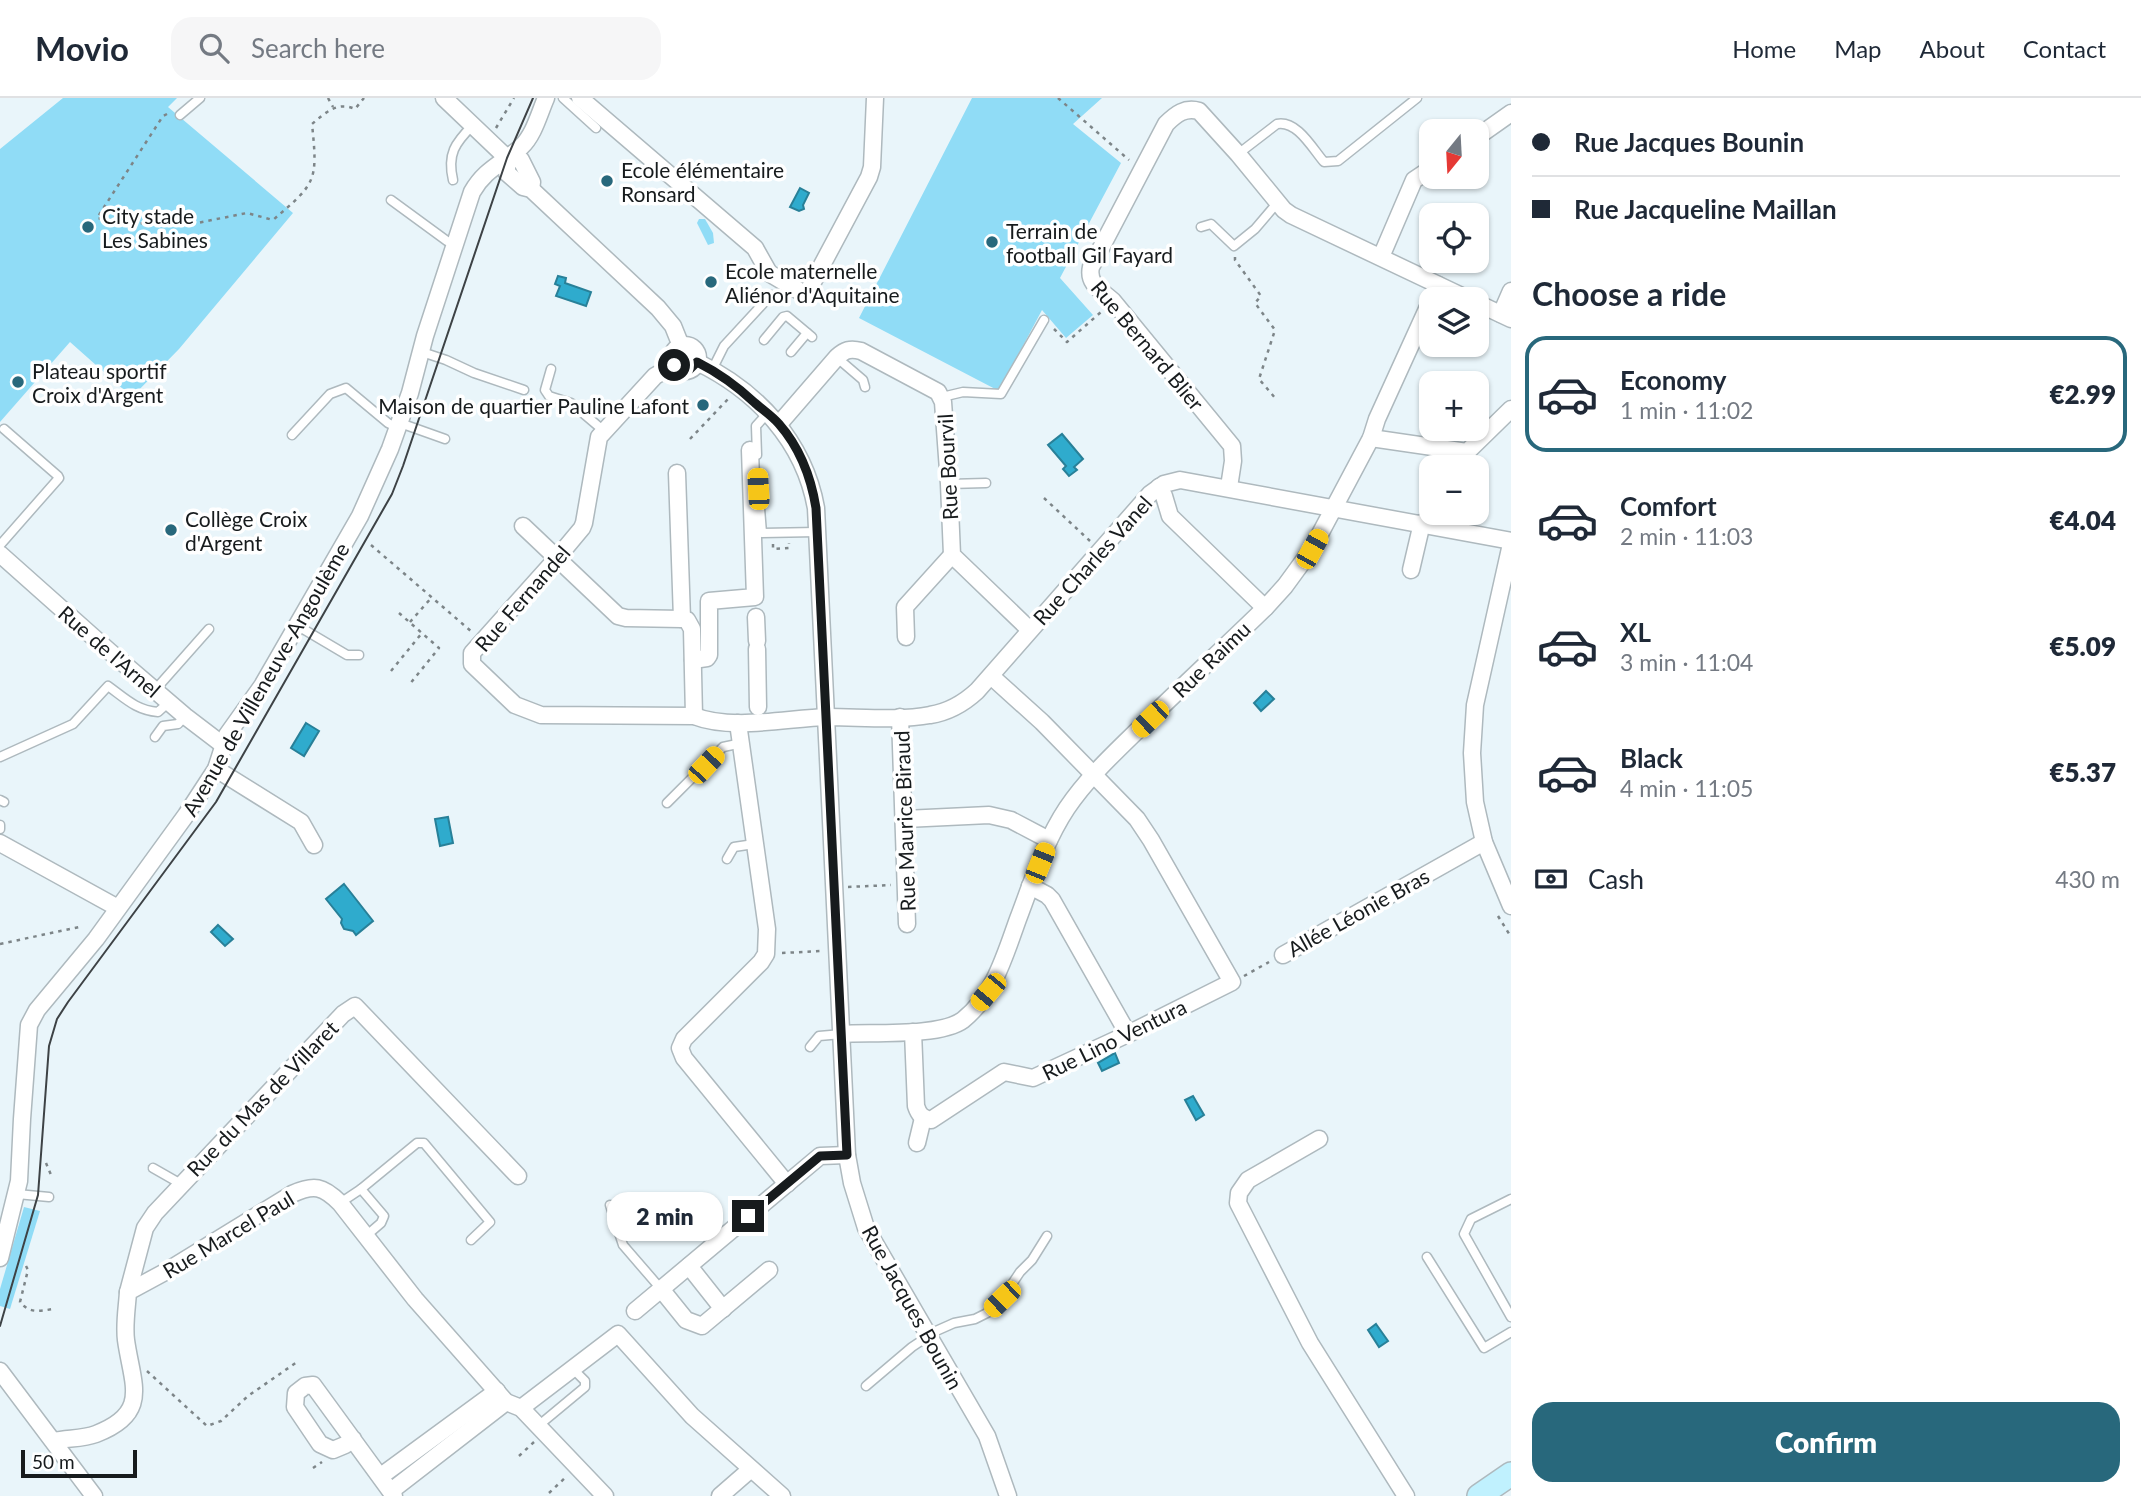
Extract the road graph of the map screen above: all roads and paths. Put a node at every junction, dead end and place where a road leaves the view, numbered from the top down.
1 (200, 98) edge
2 (328, 98) edge
3 (364, 98) edge
4 (444, 98) edge
5 (514, 98) edge
6 (546, 98) edge
7 (563, 98) edge
8 (580, 98) edge
9 (875, 98) edge
10 (1058, 98) edge
11 (1417, 98) edge
12 (333, 107) junction
13 (1511, 113) edge
14 (180, 115) joint
15 (473, 125) junction
16 (596, 128) dead end
17 (1489, 128) edge
18 (491, 135) junction
19 (1238, 153) junction
20 (507, 165) junction
21 (1142, 171) junction
22 (1419, 177) edge
23 (453, 180) dead end
24 (391, 200) dead end
25 (1278, 202) junction
26 (1201, 227) dead end
27 (455, 244) junction
28 (1234, 246) junction
29 (1381, 257) junction
30 (1437, 285) junction
31 (1441, 287) edge
32 (1511, 291) edge
33 (771, 295) dead end
34 (1489, 308) edge
35 (1099, 314) dead end
36 (1506, 316) edge
37 (1044, 320) joint
38 (764, 340) dead end
39 (681, 346) junction
40 (422, 352) junction
41 (791, 352) dead end
42 (835, 356) junction
43 (674, 365) junction
44 (705, 366) junction
45 (551, 369) dead end
46 (738, 387) junction
47 (865, 387) dead end
48 (524, 390) dead end
49 (942, 397) junction
50 (1276, 398) dead end
51 (1511, 409) edge
52 (773, 419) junction
53 (399, 426) junction
54 (4, 429) dead end
55 (604, 431) junction
56 (292, 435) dead end
57 (1371, 438) junction
58 (445, 439) dead end
59 (690, 439) dead end
60 (750, 450) dead end
61 (677, 473) dead end
62 (986, 483) dead end
63 (949, 484) junction
64 (1159, 487) junction
65 (1229, 488) junction
66 (1044, 498) dead end
67 (1336, 507) junction
68 (1419, 522) edge
69 (1422, 525) edge
70 (1431, 525) edge
71 (523, 526) dead end
72 (817, 532) junction
73 (1511, 542) edge
74 (0, 545) edge
75 (371, 545) dead end
76 (1100, 550) junction
77 (0, 554) edge
78 (952, 555) junction
79 (557, 558) junction
80 (1411, 570) dead end
81 (432, 597) junction
82 (756, 608) junction
83 (1265, 608) junction
84 (398, 613) dead end
85 (682, 619) junction
86 (410, 622) junction
87 (298, 626) junction
88 (209, 629) dead end
89 (1030, 630) junction
90 (422, 633) junction
91 (475, 635) dead end
92 (906, 638) dead end
93 (359, 655) dead end
94 (693, 660) junction
95 (391, 671) dead end
96 (991, 676) junction
97 (409, 685) dead end
98 (155, 690) junction
99 (169, 702) junction
100 (758, 707) dead end
101 (185, 716) junction
102 (694, 716) junction
103 (825, 717) junction
104 (901, 717) junction
105 (738, 723) junction
106 (155, 737) dead end
107 (742, 743) junction
108 (223, 745) junction
109 (0, 757) edge
110 (216, 769) junction
111 (1092, 775) junction
112 (667, 803) dead end
113 (905, 819) junction
114 (1049, 840) junction
115 (1484, 842) junction
116 (0, 843) edge
117 (754, 844) junction
118 (314, 845) dead end
119 (727, 859) dead end
120 (906, 884) junction
121 (1030, 886) junction
122 (834, 887) junction
123 (1511, 906) edge
124 (118, 908) junction
125 (907, 925) dead end
126 (79, 927) dead end
127 (0, 944) edge
128 (838, 951) junction
129 (766, 952) junction
130 (1283, 955) joint
131 (1232, 982) junction
132 (913, 1032) junction
133 (842, 1034) junction
134 (1128, 1034) junction
135 (810, 1047) dead end
136 (923, 1118) junction
137 (1319, 1139) dead end
138 (917, 1143) dead end
139 (847, 1155) junction
140 (46, 1163) dead end
141 (153, 1168) dead end
142 (51, 1175) dead end
143 (518, 1176) dead end
144 (181, 1184) junction
145 (787, 1184) junction
146 (361, 1189) junction
147 (17, 1194) junction
148 (49, 1197) dead end
149 (1511, 1199) edge
150 (340, 1203) junction
151 (610, 1205) dead end
152 (367, 1236) junction
153 (1047, 1236) dead end
154 (471, 1240) dead end
155 (1427, 1256) dead end
156 (0, 1258) edge
157 (26, 1266) dead end
158 (690, 1266) junction
159 (769, 1270) dead end
160 (661, 1289) junction
161 (128, 1292) junction
162 (723, 1308) junction
163 (53, 1309) dead end
164 (635, 1311) dead end
165 (1511, 1317) edge
166 (1511, 1332) edge
167 (929, 1336) junction
168 (297, 1362) dead end
169 (572, 1368) junction
170 (0, 1371) edge
171 (148, 1371) dead end
172 (866, 1385) dead end
173 (508, 1401) junction
174 (542, 1430) junction
175 (353, 1439) dead end
176 (54, 1441) junction
177 (519, 1457) dead end
178 (577, 1466) junction
179 (751, 1469) junction
180 (1511, 1474) edge
181 (381, 1476) junction
182 (393, 1493) edge
183 (549, 1493) dead end
184 (93, 1496) edge
185 (606, 1496) edge
186 (720, 1496) edge
187 (782, 1496) edge
188 (1008, 1496) edge
189 (1406, 1496) edge
190 (1479, 1496) edge

1 - 14 lane
2 - 12 path
3 - 12 path
4 - 15 street, Rue Jacques Bounin
5 - 18 path
6 - 20 street, Avenue de Villeneuve-Angoulème
7 - 16 lane
8 - 9 street
10 - 21 path
11 - 19 lane
12 - 14 path
13 - 17 street
15 - 18 street, Rue Jacques Bounin
15 - 23 lane
18 - 20 street, Rue Jacques Bounin
19 - 21 street, Rue Bernard Blier
19 - 25 street, Rue Bernard Blier
20 - 27 street, Avenue de Villeneuve-Angoulème
20 - 39 street, Rue Jacques Bounin
21 - 65 street, Rue Bernard Blier
22 - 29 street
24 - 27 lane
25 - 28 lane
25 - 29 street, Rue Bernard Blier
26 - 28 lane
27 - 40 street, Avenue de Villeneuve-Angoulème
28 - 50 path
29 - 30 street, Rue Bernard Blier
30 - 31 street, Rue Bernard Blier
30 - 57 street, Rue Raimu
32 - 36 street
33 - 44 lane
34 - 36 street
35 - 37 path
37 - 49 lane
38 - 41 lane
39 - 43 street
39 - 44 street, Rue Jacques Bounin
40 - 48 lane
40 - 53 street, Avenue de Villeneuve-Angoulème
42 - 47 lane
42 - 49 street, Rue Bourvil
42 - 52 street, Rue Bourvil
43 - 44 street
43 - 55 street, Rue Fernandel
44 - 46 street, Rue Jacques Bounin
45 - 55 lane
46 - 52 street, Rue Jacques Bounin
46 - 59 path
49 - 63 street, Rue Bourvil
51 - 57 street
52 - 72 street, Rue Jacques Bounin
52 - 72 lane
53 - 56 lane
53 - 58 lane
53 - 87 street, Avenue de Villeneuve-Angoulème
54 - 74 lane
55 - 79 street, Rue Fernandel
57 - 67 street, Rue Raimu
60 - 82 street
61 - 85 street
62 - 63 lane
63 - 78 street, Rue Bourvil
64 - 65 street, Rue Charles Vanel
64 - 76 street, Rue Charles Vanel
64 - 83 street
65 - 67 street, Rue Charles Vanel
66 - 76 path
67 - 68 street, Rue Charles Vanel
67 - 83 street, Rue Raimu
69 - 80 street
70 - 73 street, Rue Charles Vanel
71 - 79 street
72 - 103 street, Rue Jacques Bounin
73 - 115 street
75 - 81 path
76 - 89 street, Rue Charles Vanel
77 - 98 street, Rue de l'Arnel
78 - 89 street
78 - 92 street
79 - 85 street
79 - 102 street, Rue Fernandel
81 - 86 path
81 - 91 path
82 - 94 street
82 - 100 street
83 - 111 street, Rue Raimu
84 - 86 path
85 - 94 street
86 - 90 path
87 - 93 lane
87 - 108 street, Avenue de Villeneuve-Angoulème
88 - 98 lane
89 - 96 street, Rue Charles Vanel
90 - 95 path
90 - 97 path
94 - 102 street
96 - 104 street, Rue Charles Vanel
96 - 111 street
98 - 99 street, Rue de l'Arnel
99 - 101 street, Rue de l'Arnel
99 - 109 lane
101 - 106 lane
101 - 108 street, Rue de l'Arnel
102 - 105 street, Rue Fernandel
103 - 104 street, Rue Charles Vanel
103 - 105 street, Rue Fernandel
103 - 122 street, Rue Jacques Bounin
104 - 113 street, Rue Maurice Biraud
105 - 107 street
107 - 112 lane
107 - 117 street
108 - 110 street, Avenue de Villeneuve-Angoulème
110 - 118 street
110 - 124 street, Avenue de Villeneuve-Angoulème
111 - 114 street, Rue Raimu
111 - 131 street
113 - 114 street
113 - 120 street, Rue Maurice Biraud
114 - 121 street, Rue Raimu
115 - 123 street
115 - 130 street, Allée Léonie Bras
116 - 124 street
117 - 119 lane
117 - 129 street
120 - 122 path
120 - 125 street, Rue Maurice Biraud
121 - 132 street, Rue Raimu
121 - 134 street
122 - 128 street, Rue Jacques Bounin
124 - 147 street, Avenue de Villeneuve-Angoulème
126 - 127 path
128 - 129 path
128 - 133 street, Rue Jacques Bounin
129 - 145 street
130 - 131 path, Allée Léonie Bras
131 - 134 street, Rue Lino Ventura
132 - 133 street, Rue Raimu
132 - 136 street
133 - 135 lane
133 - 139 street, Rue Jacques Bounin
134 - 136 street, Rue Lino Ventura
136 - 138 street
137 - 189 street
139 - 145 street
139 - 167 street, Rue Jacques Bounin
140 - 142 path
141 - 144 lane
143 - 144 street, Rue du Mas de Villaret
144 - 161 street, Rue du Mas de Villaret
145 - 158 street
146 - 150 lane
146 - 152 lane
146 - 154 lane
147 - 148 lane
147 - 156 street, Avenue de Villeneuve-Angoulème
149 - 165 lane
150 - 152 street, Rue Marcel Paul
150 - 161 street, Rue Marcel Paul
151 - 160 lane
152 - 173 street, Rue Marcel Paul
153 - 167 lane
155 - 166 lane
157 - 163 path
158 - 160 street
158 - 162 street
159 - 162 street
160 - 162 street
160 - 164 street
161 - 176 street
167 - 172 lane
167 - 188 street, Rue Jacques Bounin
168 - 171 path
169 - 173 street
169 - 174 lane
169 - 179 street
170 - 176 street
173 - 174 street, Rue Marcel Paul
173 - 181 street
173 - 182 street
174 - 177 path
174 - 178 street, Rue Marcel Paul
175 - 181 street
176 - 184 street
178 - 183 path
178 - 185 street, Rue Marcel Paul
179 - 186 street
179 - 187 street
180 - 190 main road
181 - 182 street

